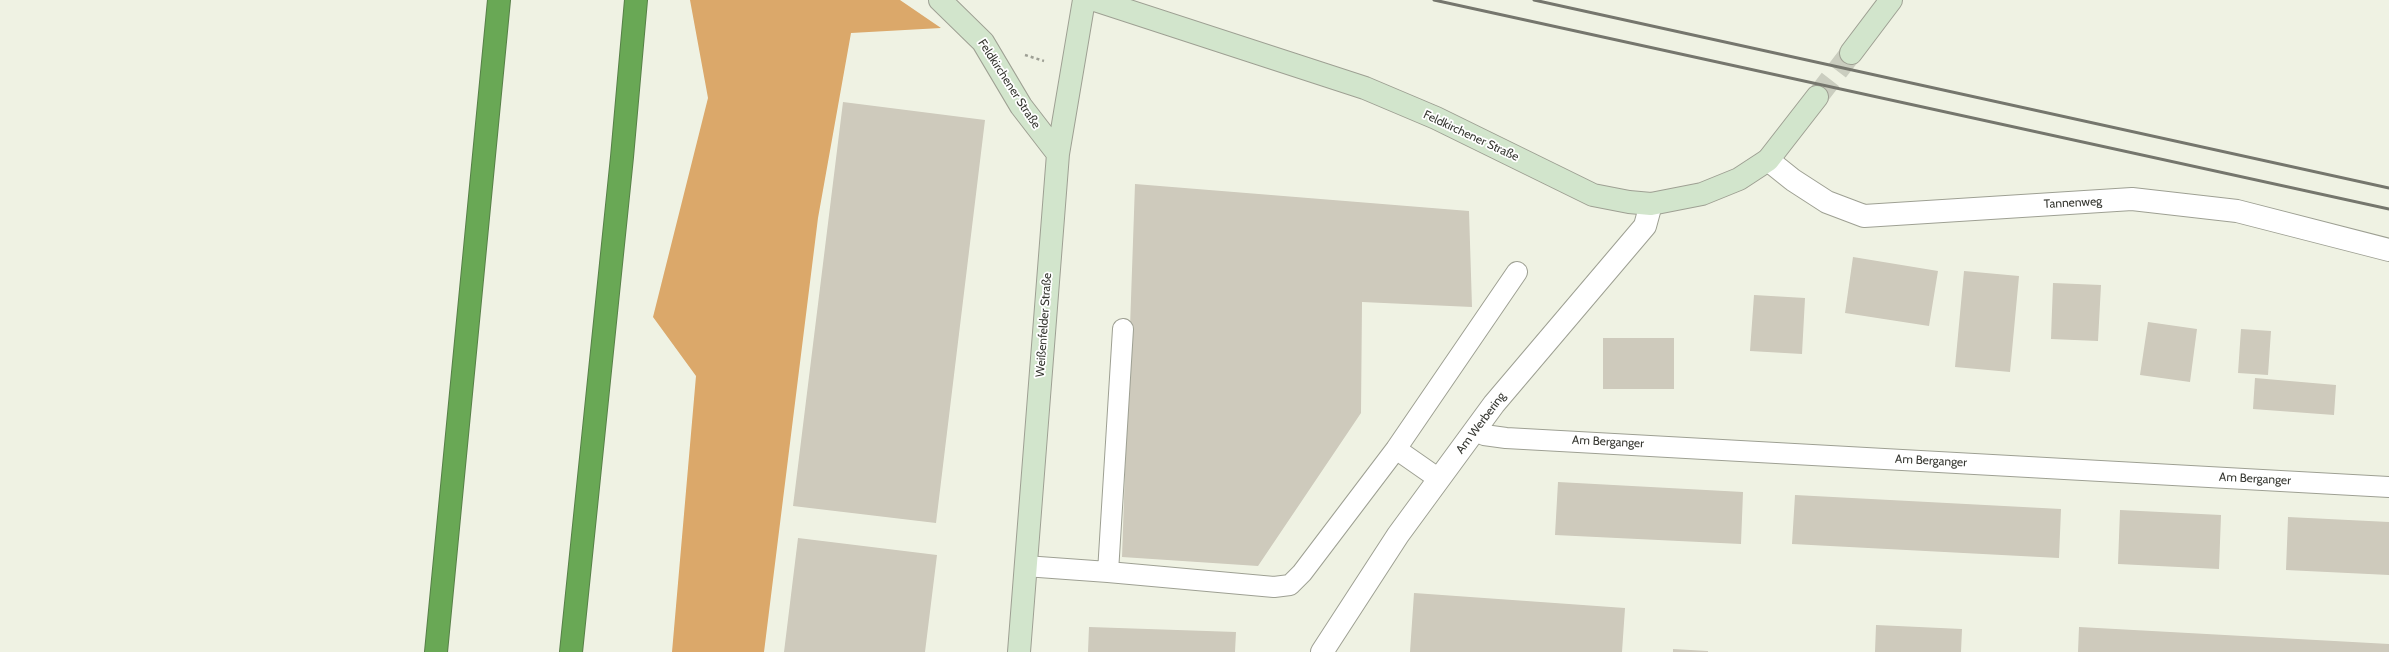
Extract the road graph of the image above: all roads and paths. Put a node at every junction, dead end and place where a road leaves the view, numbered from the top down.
1 (499, 0) edge
2 (636, 0) edge
3 (940, 0) edge
4 (1084, 0) edge
5 (1095, 0) edge
6 (1891, 0) edge
7 (1851, 54) tunnel mouth
8 (1817, 97) tunnel mouth
9 (1058, 154) junction
10 (1768, 160) junction
11 (1651, 204) junction
12 (2389, 250) edge
13 (1517, 272) dead end
14 (1123, 329) dead end
15 (1475, 430) junction
16 (1396, 449) junction
17 (1439, 479) junction
18 (2389, 487) edge
19 (1026, 566) junction
20 (1108, 572) junction
21 (436, 652) edge
22 (571, 652) edge
23 (1019, 652) edge
24 (1322, 652) edge

1 - 21 highway
2 - 22 highway
3 - 9 street, Feldkirchener Straße
4 - 9 street, Weißenfelder Straße
5 - 11 street, Feldkirchener Straße
6 - 7 street
8 - 10 street, Feldkirchener Straße
9 - 19 street, Weißenfelder Straße
10 - 11 street, Feldkirchener Straße
10 - 12 street, Tannenweg
11 - 15 street, Am Werbering
13 - 16 lane
14 - 20 lane
15 - 17 street, Am Werbering
15 - 18 lane, Am Berganger
16 - 17 lane
16 - 20 lane
17 - 24 street, Am Werbering
19 - 20 lane
19 - 23 street, Weißenfelder Straße

